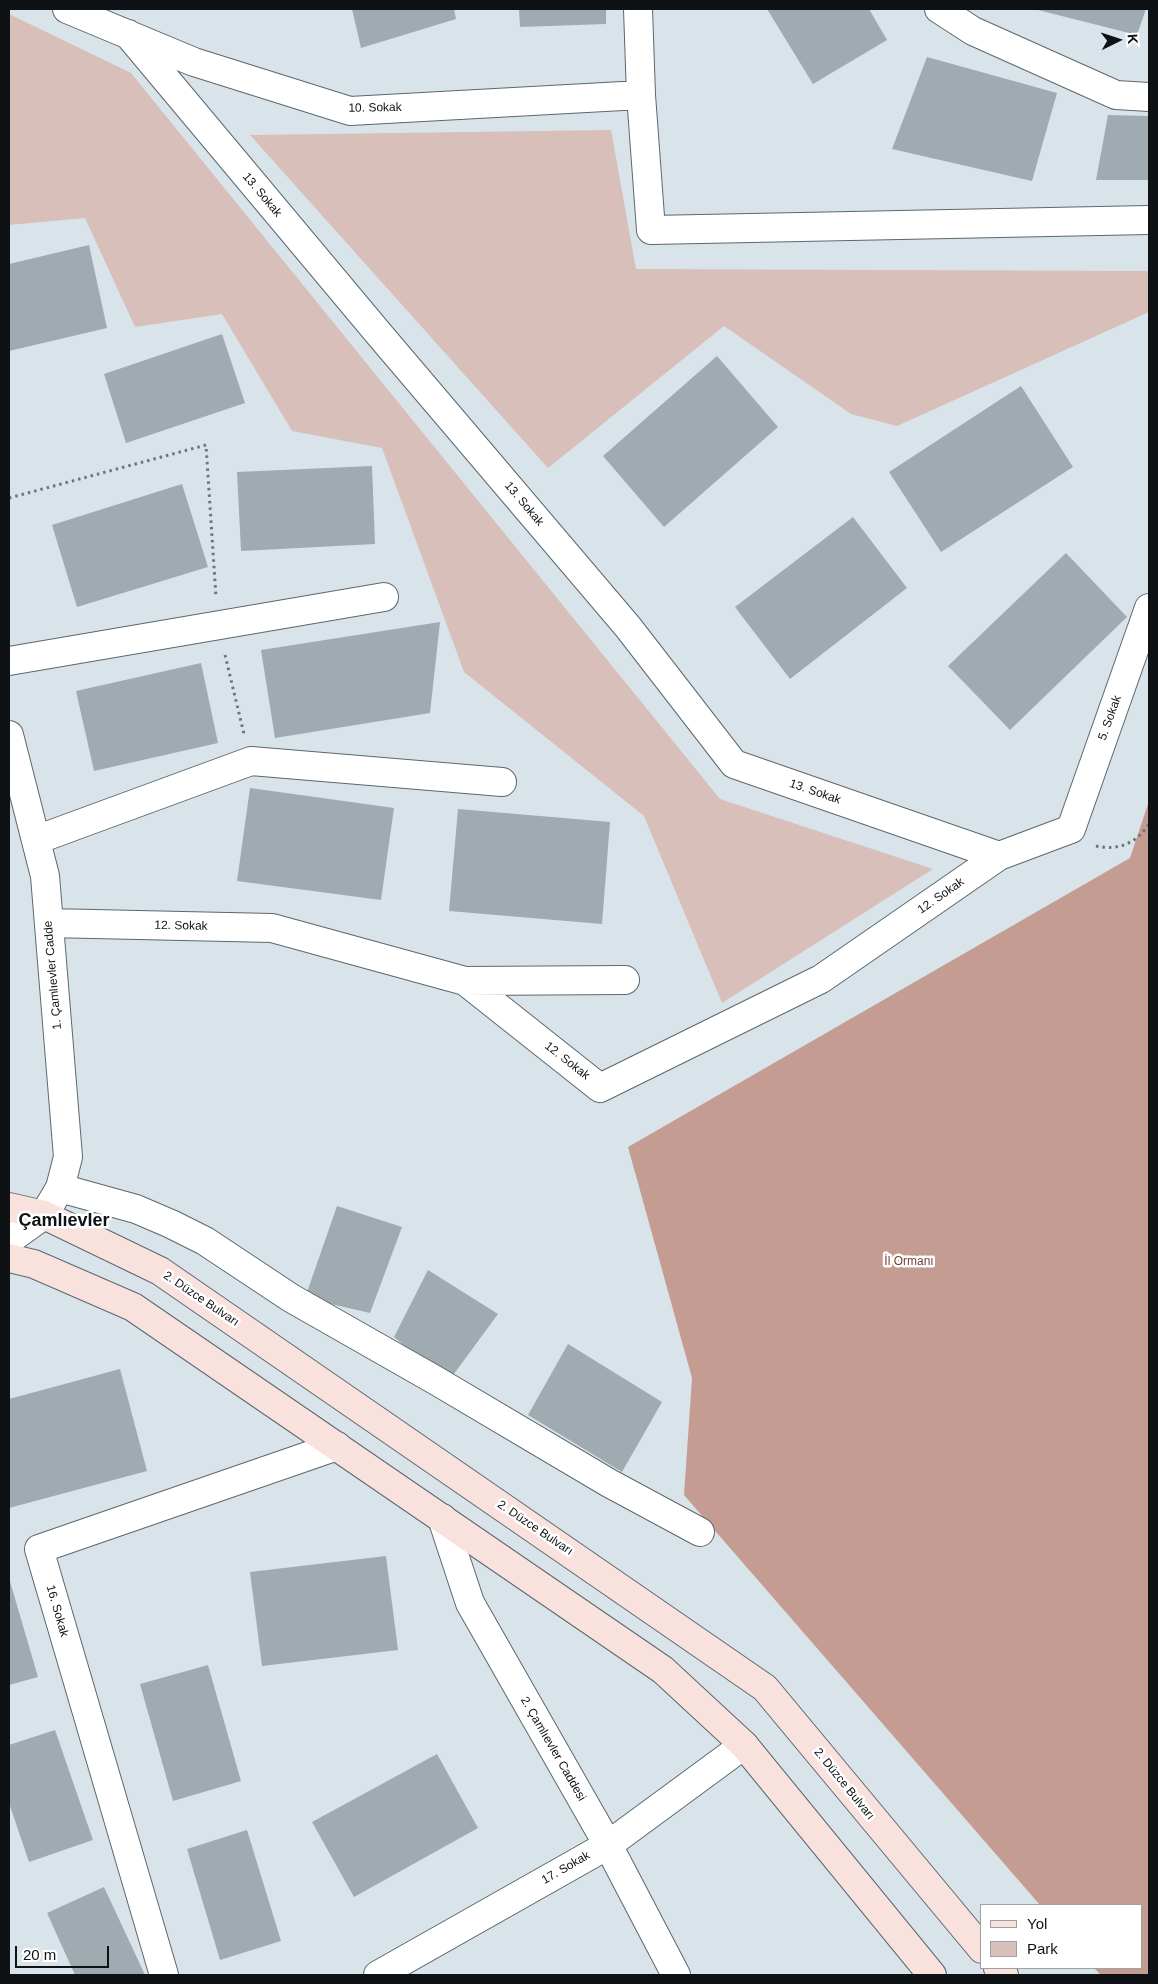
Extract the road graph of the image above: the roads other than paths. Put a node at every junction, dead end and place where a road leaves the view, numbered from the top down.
1 (67, 9) edge
2 (638, 9) edge
3 (939, 9) edge
4 (128, 34) junction
5 (641, 95) junction
6 (1149, 97) edge
7 (1149, 220) edge
8 (384, 597) dead end
9 (1149, 608) edge
10 (9, 661) edge
11 (9, 735) edge
12 (502, 782) dead end
13 (1071, 828) joint
14 (36, 840) junction
15 (999, 856) junction
16 (49, 922) junction
17 (625, 980) dead end
18 (465, 981) junction
19 (60, 1188) junction
20 (9, 1207) edge
21 (44, 1214) junction
22 (9, 1240) edge
23 (9, 1258) edge
24 (337, 1446) junction
25 (442, 1518) junction
26 (700, 1532) dead end
27 (744, 1745) junction
28 (608, 1845) junction
29 (980, 1947) edge
30 (164, 1975) edge
31 (378, 1975) edge
32 (676, 1975) edge
33 (932, 1975) edge

1 - 4 street, 10. Sokak
2 - 5 street
3 - 6 street
4 - 5 street, 10. Sokak
4 - 15 street, 13. Sokak
5 - 7 street
8 - 10 street
9 - 13 street, 5. Sokak
11 - 14 street, 1. Çamlıevler Cadde
12 - 14 street
13 - 15 street, 12. Sokak
14 - 16 street, 1. Çamlıevler Cadde
15 - 18 street, 12. Sokak
16 - 18 street, 12. Sokak
16 - 19 street, 1. Çamlıevler Cadde
17 - 18 street
19 - 21 street, 1. Çamlıevler Cadde
19 - 26 street
20 - 21 street, 2. Düzce Bulvarı
21 - 22 street
21 - 29 street, 2. Düzce Bulvarı
23 - 24 street
24 - 25 street
24 - 30 street, 16. Sokak
25 - 27 street
25 - 28 street, 2. Çamlıevler Caddesi
27 - 28 street, 17. Sokak
27 - 33 street
28 - 31 street, 17. Sokak
28 - 32 street, 2. Çamlıevler Caddesi

